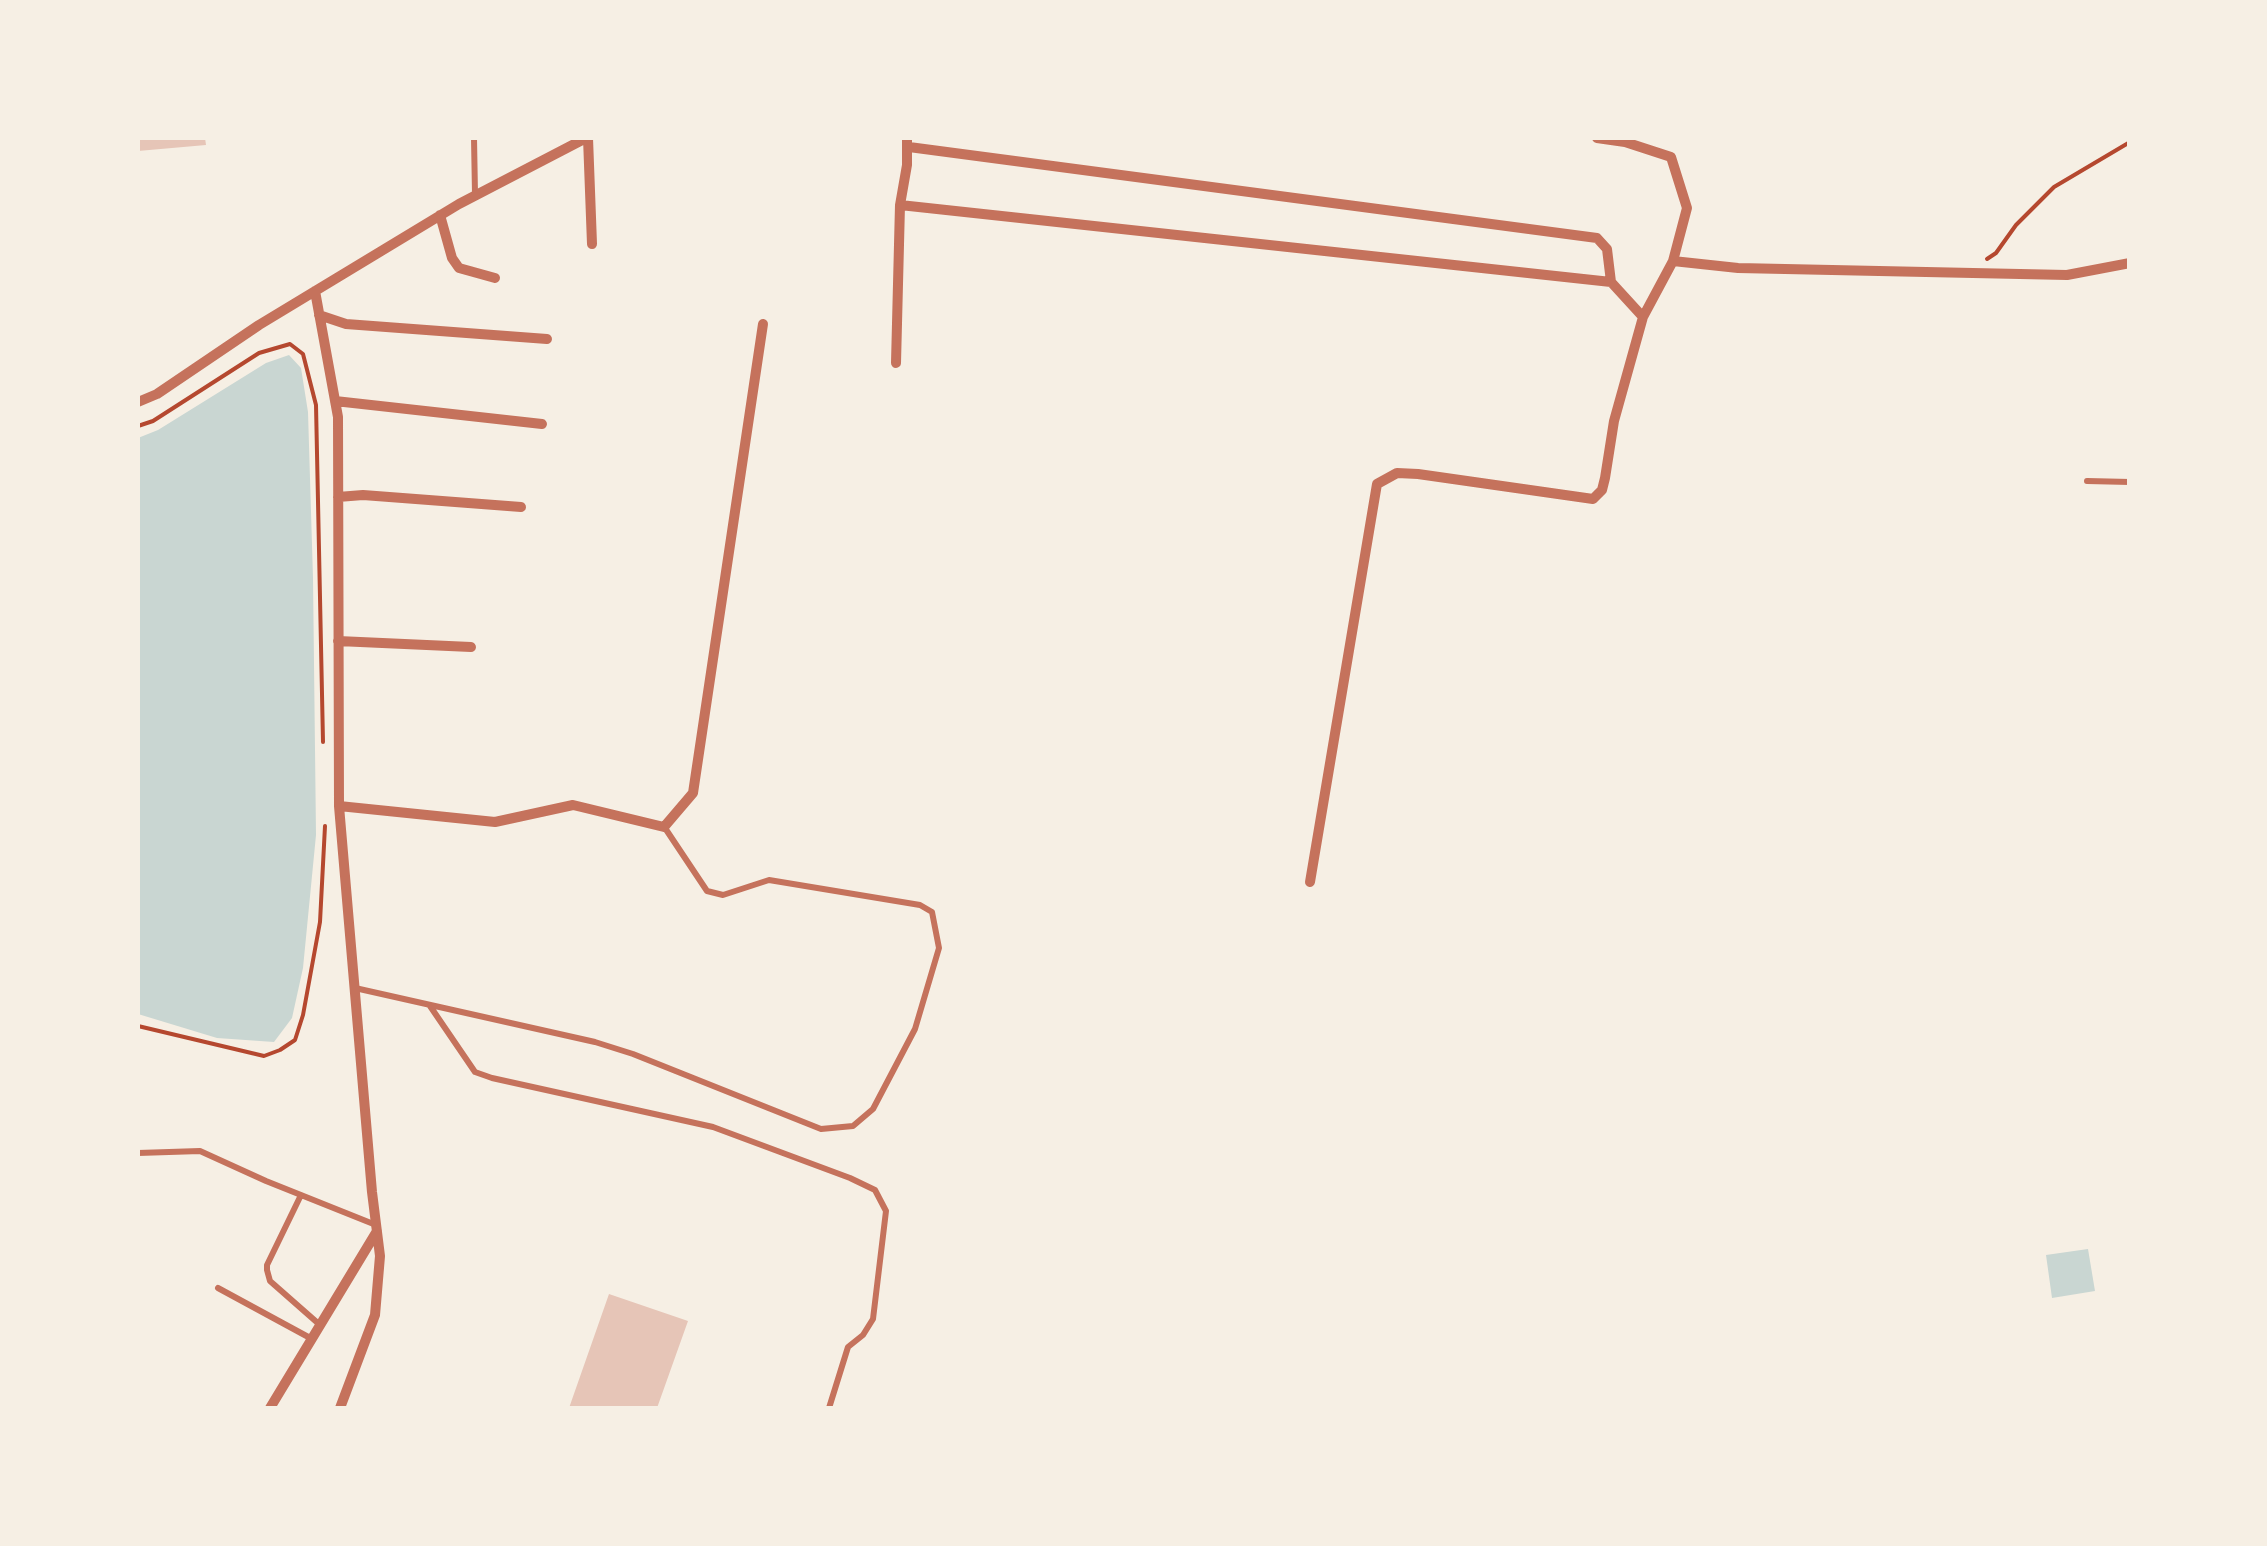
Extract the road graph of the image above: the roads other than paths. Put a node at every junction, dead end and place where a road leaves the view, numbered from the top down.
1 (474, 138) edge
2 (587, 138) edge
3 (1597, 138) edge
4 (908, 142) edge
5 (475, 196) junction
6 (900, 205) junction
7 (440, 215) junction
8 (592, 244) dead end
9 (1673, 261) junction
10 (2130, 263) edge
11 (494, 278) dead end
12 (1610, 282) junction
13 (315, 291) junction
14 (319, 316) junction
15 (1643, 317) junction
16 (763, 324) dead end
17 (547, 339) dead end
18 (896, 363) dead end
19 (335, 401) junction
20 (138, 402) edge
21 (542, 424) dead end
22 (2088, 481) dead end
23 (2130, 482) edge
24 (338, 497) junction
25 (521, 508) dead end
26 (338, 641) junction
27 (470, 646) dead end
28 (339, 806) junction
29 (664, 826) junction
30 (1310, 882) dead end
31 (355, 988) junction
32 (429, 1005) junction
33 (138, 1154) edge
34 (301, 1195) junction
35 (376, 1228) junction
36 (218, 1288) dead end
37 (320, 1325) junction
38 (312, 1339) junction
39 (270, 1408) edge
40 (340, 1408) edge
41 (829, 1408) edge

1 - 5 lane
2 - 5 street
2 - 8 street
3 - 9 street
4 - 6 street
4 - 12 street
5 - 7 street
6 - 12 street
6 - 18 street
7 - 11 street
7 - 13 street
9 - 10 street
9 - 15 street
12 - 15 street
13 - 14 street
13 - 20 street
14 - 17 street
14 - 19 street
15 - 30 street
16 - 29 street
19 - 21 street
19 - 24 street
22 - 23 lane
24 - 25 street
24 - 26 street
26 - 27 street
26 - 28 street
28 - 29 street
28 - 31 street
29 - 32 lane
31 - 32 lane
31 - 35 street
32 - 41 lane
33 - 34 lane
34 - 35 lane
34 - 37 lane
35 - 37 street
35 - 40 street
36 - 38 lane
37 - 38 street
38 - 39 street

